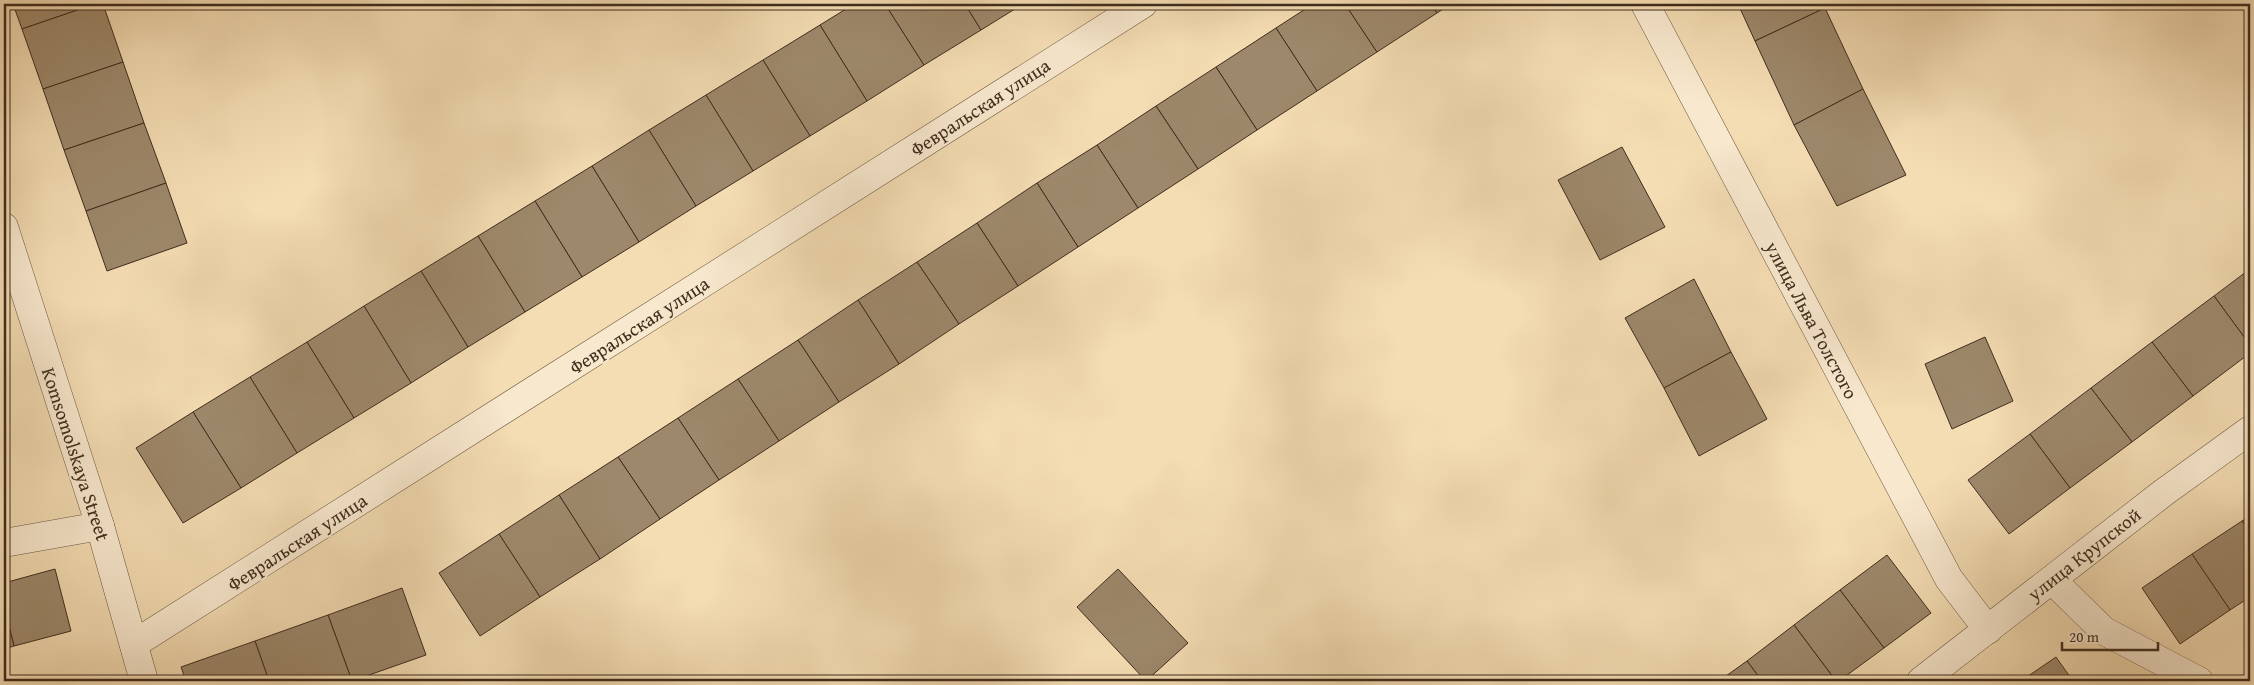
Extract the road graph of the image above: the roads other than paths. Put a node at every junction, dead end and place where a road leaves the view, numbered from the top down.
1 (1142, 4) edge
2 (1645, 4) edge
3 (4, 227) edge
4 (2250, 430) edge
5 (100, 526) junction
6 (4, 543) edge
7 (2052, 580) junction
8 (1988, 630) junction
9 (134, 644) junction
10 (144, 681) edge
11 (1921, 681) edge
12 (2199, 681) edge

1 - 9 street, Февральская улица
2 - 8 street, улица Льва Толстого
3 - 5 street, Komsomolskaya Street
4 - 7 street, улица Крупской
5 - 6 street
5 - 9 street, Komsomolskaya Street
7 - 8 street, улица Крупской
7 - 12 street
8 - 11 street, улица Крупской
9 - 10 street, Komsomolskaya Street

